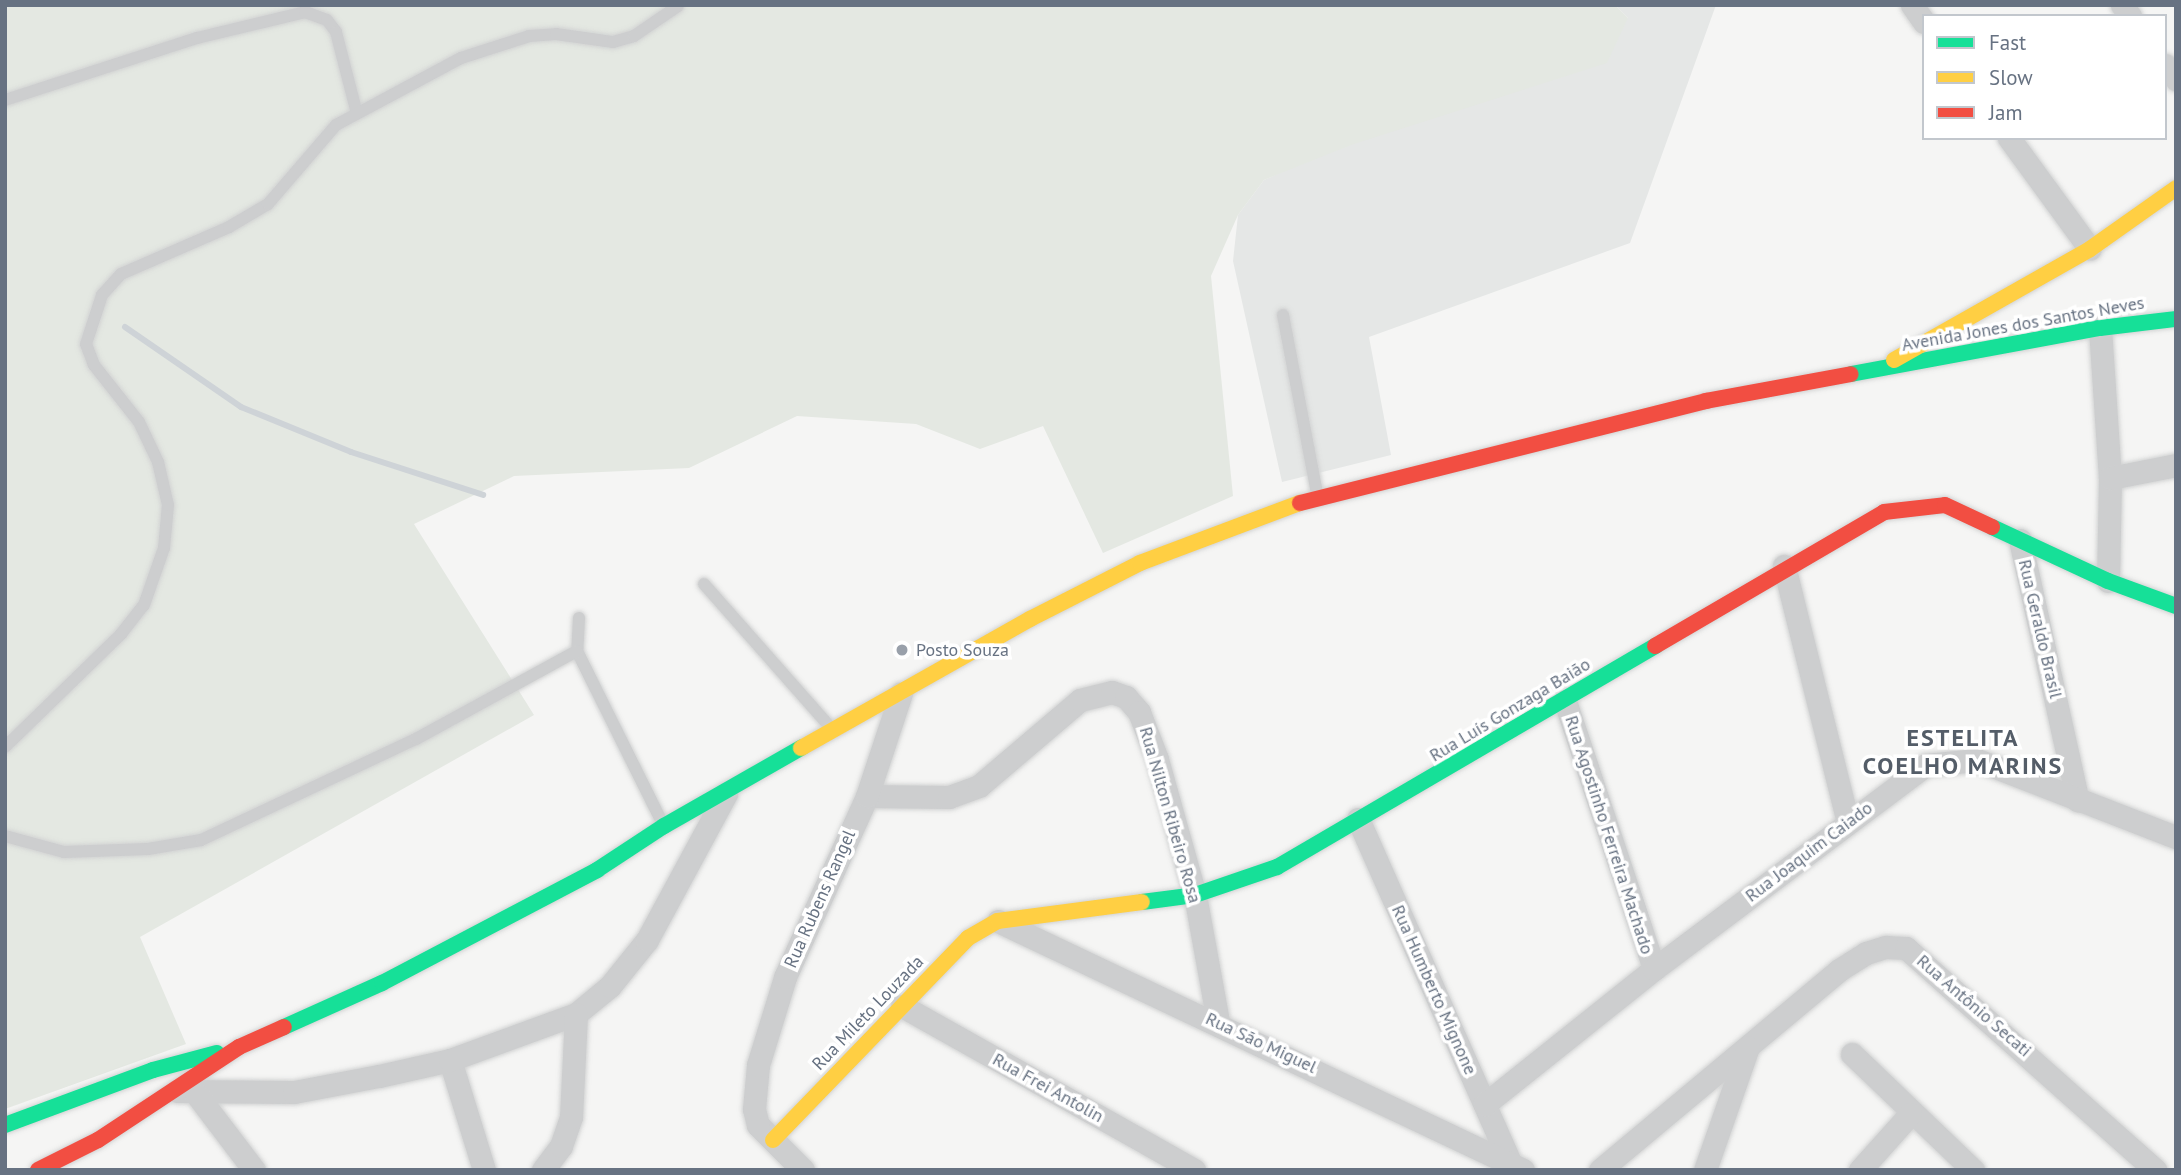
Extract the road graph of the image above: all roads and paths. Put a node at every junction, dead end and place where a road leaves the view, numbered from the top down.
1 (678, 6) edge
2 (5, 100) edge
3 (356, 110) junction
4 (2010, 140) edge
5 (2176, 188) edge
6 (2090, 249) junction
7 (1283, 315) dead end
8 (2176, 319) edge
9 (2100, 328) junction
10 (1878, 369) junction
11 (2176, 465) edge
12 (2110, 478) junction
13 (1318, 496) junction
14 (2020, 540) junction
15 (1784, 566) junction
16 (2108, 581) junction
17 (704, 584) dead end
18 (2176, 606) edge
19 (579, 618) dead end
20 (577, 651) junction
21 (901, 693) junction
22 (1565, 701) junction
23 (834, 731) junction
24 (5, 747) edge
25 (728, 790) junction
26 (867, 796) junction
27 (2078, 800) junction
28 (1358, 819) junction
29 (1848, 822) junction
30 (664, 826) junction
31 (5, 836) edge
32 (2176, 836) edge
33 (1195, 895) junction
34 (998, 921) junction
35 (1654, 969) junction
36 (902, 1006) junction
37 (576, 1014) junction
38 (1218, 1022) junction
39 (239, 1047) junction
40 (1748, 1047) junction
41 (1852, 1054) dead end
42 (450, 1060) junction
43 (187, 1093) junction
44 (90, 1094) junction
45 (1485, 1104) junction
46 (1910, 1114) junction
47 (5, 1125) edge
48 (98, 1140) junction
49 (773, 1140) junction
50 (1516, 1166) edge
51 (45, 1169) edge
52 (254, 1170) edge
53 (484, 1170) edge
54 (543, 1170) edge
55 (803, 1170) edge
56 (1194, 1170) edge
57 (1600, 1170) edge
58 (1706, 1170) edge
59 (1860, 1170) edge
60 (1973, 1170) edge
61 (2155, 1170) edge

1 - 3 lane
2 - 3 lane
3 - 24 lane
4 - 6 street
5 - 6 main road
6 - 10 main road
7 - 13 lane
8 - 9 main road, Avenida Jones dos Santos Neves
9 - 10 main road, Avenida Jones dos Santos Neves
9 - 12 street
10 - 13 main road, Avenida Jones dos Santos Neves
11 - 12 street
12 - 16 street
13 - 21 main road, Avenida Jones dos Santos Neves
14 - 15 main road, Rua Luís Gonzaga Baião
14 - 16 main road, Rua Luís Gonzaga Baião
14 - 27 street, Rua Geraldo Brasil
15 - 22 main road, Rua Luís Gonzaga Baião
15 - 29 street
16 - 18 main road, Rua Luís Gonzaga Baião
17 - 23 lane
19 - 20 lane
20 - 30 lane
20 - 31 lane
21 - 23 main road, Avenida Jones dos Santos Neves
21 - 26 street, Rua Rubens Rangel
22 - 28 main road, Rua Luís Gonzaga Baião
22 - 35 street, Rua Agostinho Ferreira Machado
23 - 25 main road, Avenida Jones dos Santos Neves
25 - 30 main road, Avenida Jones dos Santos Neves
25 - 37 street
26 - 33 street, Rua Nilton Ribeiro Rosa
26 - 49 street, Rua Rubens Rangel
27 - 29 street, Rua Joaquim Caiado
27 - 32 street, Rua Joaquim Caiado
28 - 33 main road, Rua Luís Gonzaga Baião
28 - 45 street, Rua Humberto Mignone
29 - 35 street, Rua Joaquim Caiado
30 - 39 main road, Avenida Jones dos Santos Neves
33 - 34 main road, Rua Luís Gonzaga Baião
33 - 38 street, Rua Nilton Ribeiro Rosa
34 - 36 main road, Rua Mileto Louzada
34 - 38 street, Rua São Miguel
35 - 45 street, Rua Joaquim Caiado
36 - 49 main road, Rua Mileto Louzada
36 - 56 street, Rua Frei Antolin
37 - 42 street
37 - 54 street
38 - 50 street, Rua São Miguel
39 - 43 main road
39 - 44 main road
40 - 57 street
40 - 58 street
40 - 61 street, Rua Antônio Secati
41 - 46 street
42 - 43 street
42 - 53 street
43 - 48 main road
43 - 52 street
44 - 47 main road
44 - 48 main road
45 - 50 street, Rua Humberto Mignone
46 - 59 street
46 - 60 street
48 - 51 main road
49 - 55 street

